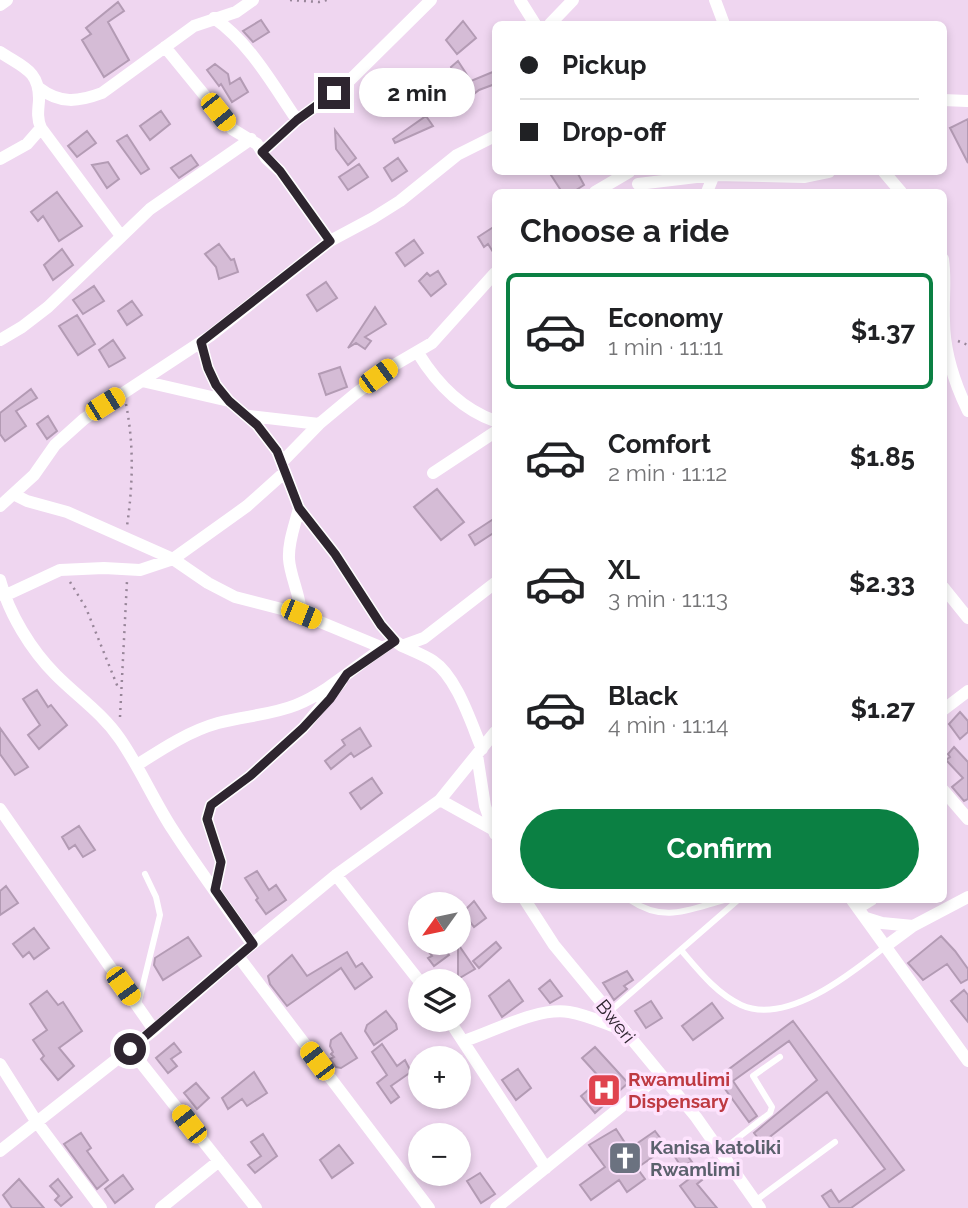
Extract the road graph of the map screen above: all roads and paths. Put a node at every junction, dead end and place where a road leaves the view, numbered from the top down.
1 (7, 0) edge
2 (253, 0) edge
3 (290, 0) edge
4 (327, 0) edge
5 (431, 0) edge
6 (520, 0) edge
7 (573, 0) edge
8 (715, 0) edge
9 (0, 5) edge
10 (214, 18) junction
11 (533, 21) edge
12 (553, 21) edge
13 (723, 21) edge
14 (165, 47) junction
15 (0, 52) edge
16 (39, 88) junction
17 (947, 100) edge
18 (967, 101) edge
19 (297, 120) junction
20 (41, 128) junction
21 (492, 137) edge
22 (251, 139) junction
23 (262, 152) junction
24 (0, 159) edge
25 (624, 175) edge
26 (704, 175) edge
27 (760, 175) edge
28 (815, 175) edge
29 (887, 175) edge
30 (641, 188) edge
31 (600, 189) edge
32 (898, 189) edge
33 (121, 236) junction
34 (330, 241) junction
35 (492, 276) edge
36 (0, 340) edge
37 (201, 342) junction
38 (947, 351) edge
39 (418, 353) junction
40 (142, 381) junction
41 (124, 393) junction
42 (229, 401) junction
43 (968, 411) edge
44 (248, 416) junction
45 (492, 420) edge
46 (319, 425) junction
47 (492, 434) edge
48 (284, 467) junction
49 (433, 473) dead end
50 (15, 495) junction
51 (0, 506) edge
52 (299, 508) junction
53 (125, 539) junction
54 (173, 559) junction
55 (128, 569) junction
56 (60, 570) junction
57 (0, 580) edge
58 (492, 585) edge
59 (947, 591) edge
60 (4, 596) junction
61 (301, 614) junction
62 (968, 618) edge
63 (393, 645) junction
64 (347, 674) junction
65 (968, 691) edge
66 (120, 694) junction
67 (947, 707) edge
68 (119, 738) junction
69 (488, 744) edge
70 (137, 765) junction
71 (947, 795) edge
72 (440, 800) junction
73 (0, 809) edge
74 (968, 819) edge
75 (492, 824) edge
76 (492, 830) edge
77 (145, 874) dead end
78 (336, 875) junction
79 (215, 890) junction
80 (968, 897) edge
81 (526, 903) edge
82 (635, 903) edge
83 (713, 903) edge
84 (735, 903) edge
85 (858, 908) edge
86 (913, 926) junction
87 (253, 944) junction
88 (886, 946) junction
89 (681, 950) junction
90 (238, 956) junction
91 (410, 969) edge
92 (138, 1007) junction
93 (609, 1012) junction
94 (154, 1030) junction
95 (625, 1031) junction
96 (458, 1032) edge
97 (464, 1041) junction
98 (130, 1049) junction
99 (779, 1057) dead end
100 (968, 1061) edge
101 (0, 1064) edge
102 (660, 1075) junction
103 (36, 1121) junction
104 (835, 1142) dead end
105 (0, 1151) edge
106 (721, 1151) junction
107 (219, 1161) junction
108 (546, 1168) junction
109 (753, 1206) edge
110 (101, 1208) edge
111 (161, 1208) edge
112 (256, 1208) edge
113 (429, 1208) edge
114 (496, 1208) edge

1 - 9 street
2 - 10 street
3 - 4 path
5 - 19 street
6 - 11 street
7 - 12 street
8 - 13 street
10 - 14 street
10 - 19 street
14 - 16 street
14 - 22 street
15 - 16 street
16 - 20 street
17 - 18 street
19 - 23 street
20 - 24 street
20 - 33 street
21 - 34 street
22 - 23 street
22 - 33 street
23 - 34 street
25 - 31 street
26 - 30 street
27 - 28 street
29 - 32 street
33 - 36 street
34 - 37 street
35 - 39 street
37 - 40 street
37 - 42 street
38 - 43 street
39 - 45 street
39 - 46 street
40 - 41 street
40 - 42 street
41 - 50 street
41 - 53 path
42 - 44 street
44 - 46 street
44 - 48 street
46 - 48 street
47 - 49 street
48 - 52 street
48 - 54 street
50 - 51 street
50 - 53 street
52 - 61 street
52 - 63 street
53 - 54 street
54 - 55 street
54 - 61 street
55 - 56 street
55 - 66 path
56 - 60 street
56 - 66 path
57 - 60 street
58 - 63 street
59 - 62 street
60 - 68 street
61 - 63 street
63 - 64 street
63 - 69 street
64 - 70 street
64 - 79 street
65 - 67 street
66 - 68 path
68 - 70 street
69 - 72 street
69 - 75 street
70 - 79 street
71 - 74 street
72 - 76 street
72 - 78 street
73 - 92 street
77 - 92 lane
78 - 87 street
78 - 91 street
79 - 87 street
80 - 86 street
81 - 93 street, Bweri
82 - 83 lane
84 - 89 lane
85 - 86 street
85 - 88 street
86 - 88 street
87 - 90 street
88 - 89 lane
88 - 100 street
89 - 93 lane
90 - 94 street
90 - 113 street
92 - 94 street
93 - 95 street, Bweri
94 - 98 street
95 - 97 street
95 - 102 street, Bweri
96 - 97 street
97 - 108 street
98 - 103 street
98 - 107 street
99 - 106 lane
101 - 103 street
102 - 106 street, Bweri
102 - 108 street
103 - 105 street
103 - 110 street
104 - 109 lane
106 - 109 street, Bweri
107 - 111 street
107 - 112 street
108 - 114 street

